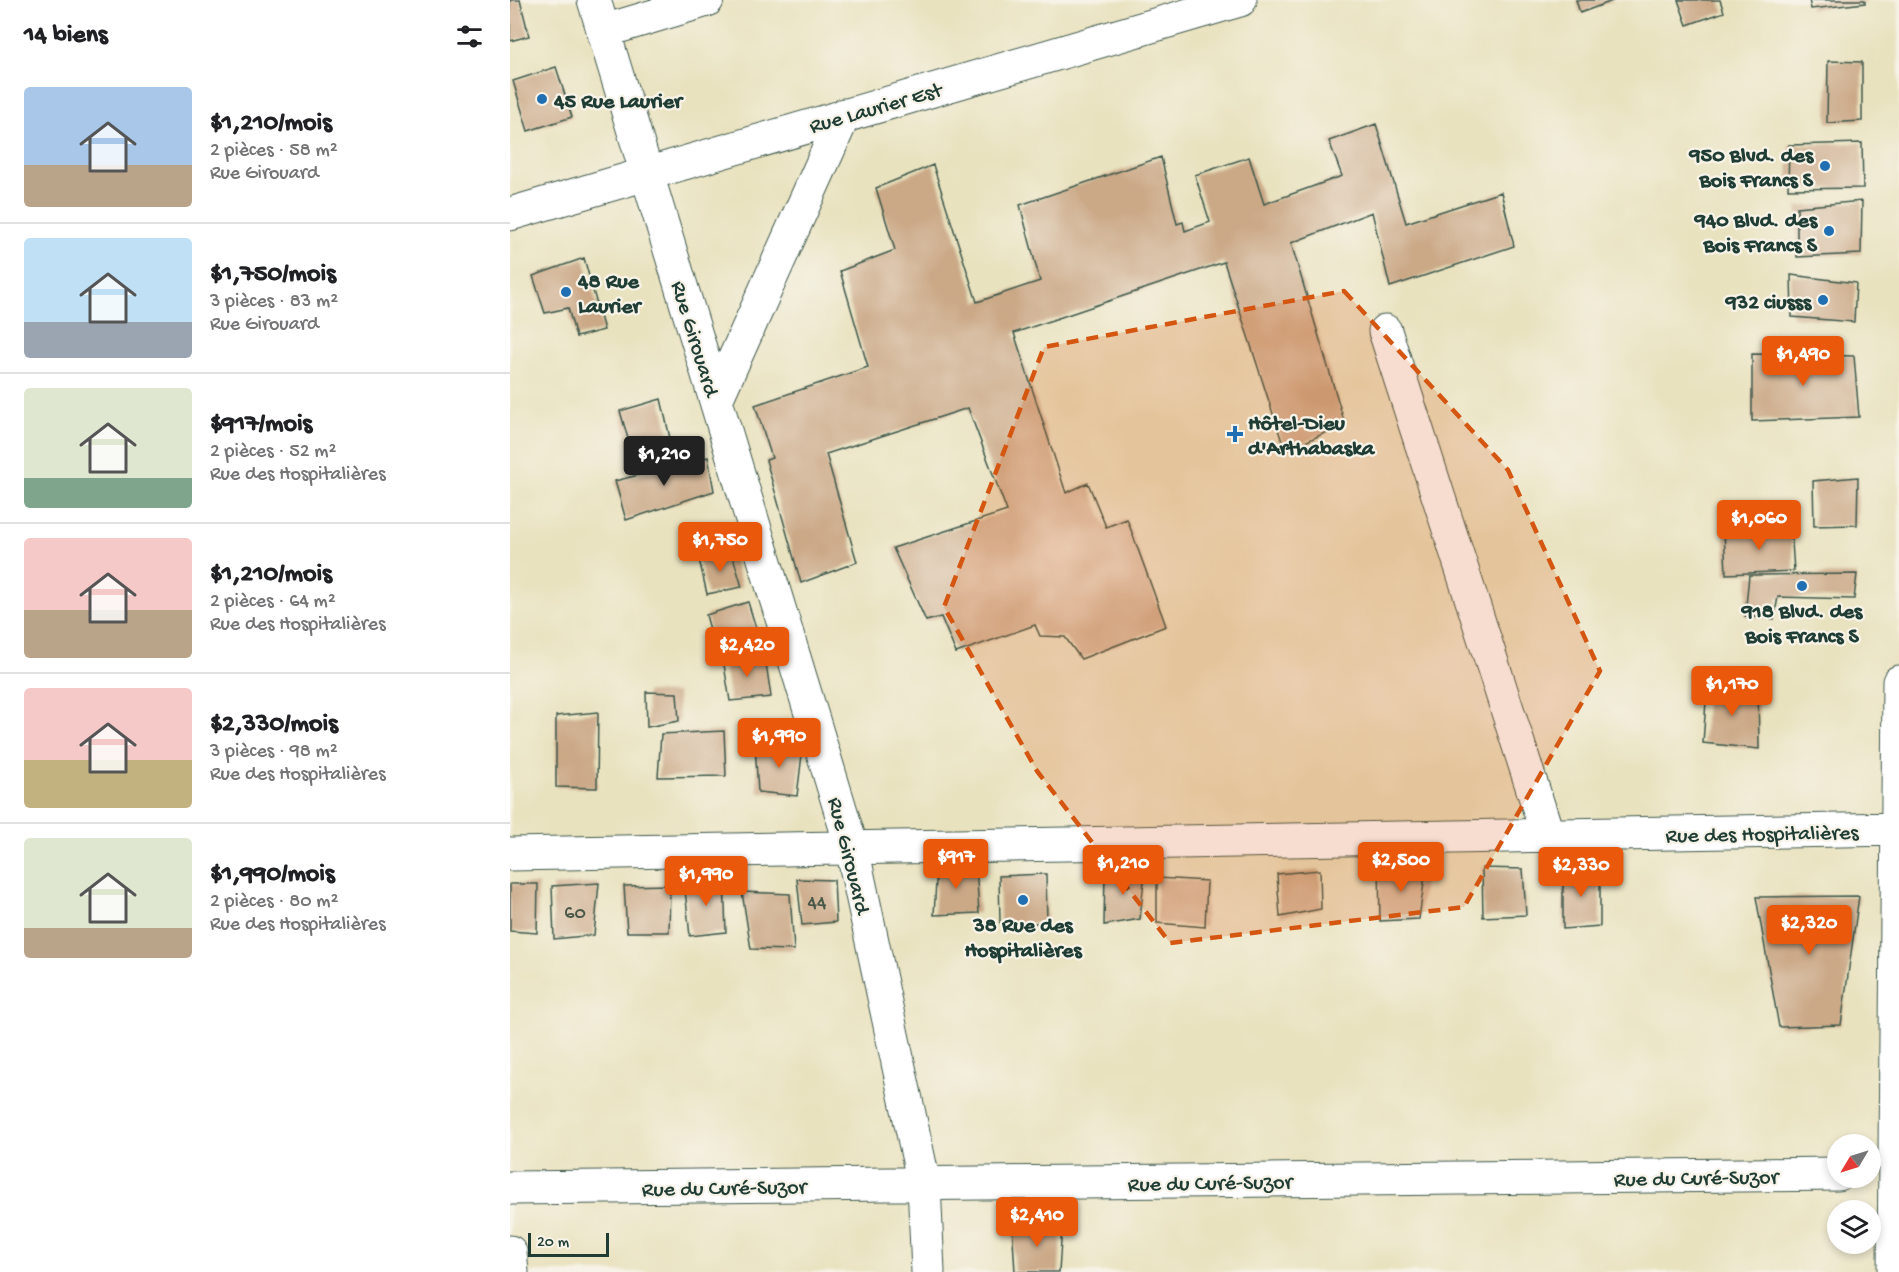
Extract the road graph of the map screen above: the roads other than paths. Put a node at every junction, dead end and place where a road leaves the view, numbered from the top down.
1 (594, 0) edge
2 (707, 0) edge
3 (1240, 0) edge
4 (604, 31) junction
5 (844, 115) junction
6 (647, 172) junction
7 (510, 214) edge
8 (1385, 332) dead end
9 (716, 400) junction
10 (1899, 682) edge
11 (1898, 829) edge
12 (1548, 836) junction
13 (852, 848) junction
14 (510, 854) edge
15 (1827, 1174) edge
16 (1883, 1174) edge
17 (924, 1184) junction
18 (510, 1188) edge
19 (510, 1252) edge
20 (512, 1272) edge
21 (928, 1272) edge
22 (1894, 1272) edge

1 - 4 street, Rue Girouard
2 - 4 street
3 - 5 street, Rue Laurier Est
4 - 6 street, Rue Girouard
5 - 6 street, Rue Laurier Est
5 - 9 street
6 - 7 street, Rue Laurier Est
6 - 9 street, Rue Girouard
8 - 12 street
9 - 13 street, Rue Girouard
10 - 11 street
11 - 12 street, Rue des Hospitalières
11 - 16 street
12 - 13 street, Rue des Hospitalières
13 - 14 street, Rue des Hospitalières
13 - 17 street, Rue Girouard
15 - 17 street, Rue du Curé-Suzor
16 - 22 street
17 - 18 street, Rue du Curé-Suzor
17 - 21 street, Rue Girouard
19 - 20 street

